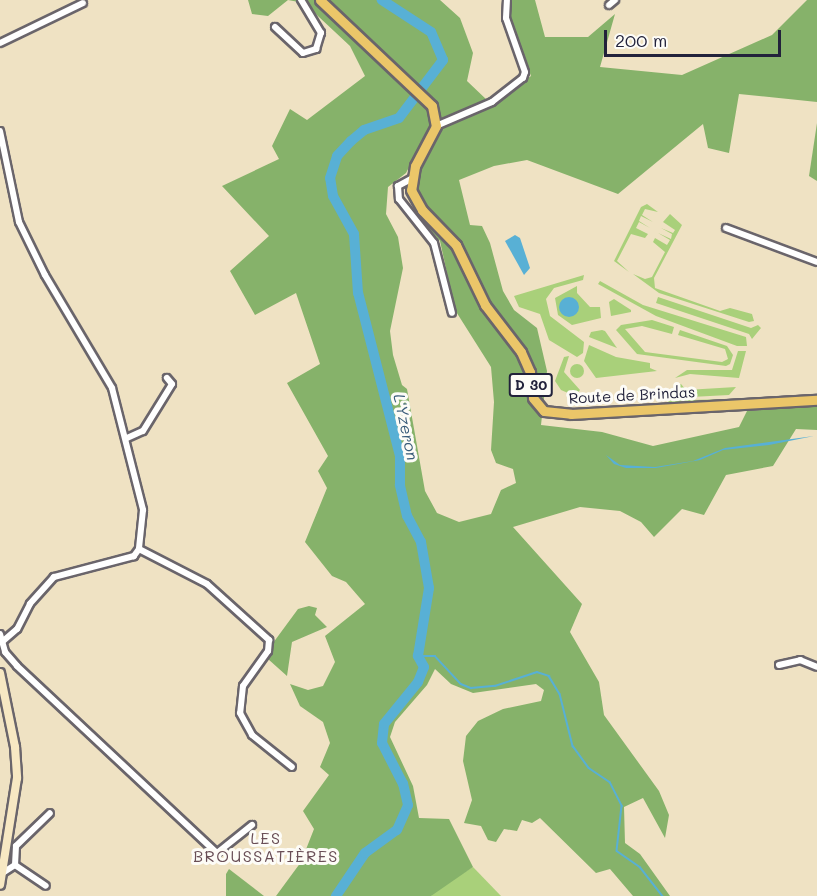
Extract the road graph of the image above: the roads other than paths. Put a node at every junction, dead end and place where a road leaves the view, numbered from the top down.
1 (301, 0) edge
2 (320, 0) edge
3 (507, 0) edge
4 (615, 0) edge
5 (83, 3) dead end
6 (609, 5) dead end
7 (274, 27) dead end
8 (0, 43) edge
9 (436, 126) junction
10 (0, 131) edge
11 (411, 179) junction
12 (726, 228) dead end
13 (817, 262) edge
14 (452, 313) dead end
15 (167, 378) dead end
16 (817, 400) edge
17 (127, 438) junction
18 (139, 549) junction
19 (1, 637) edge
20 (779, 665) dead end
21 (817, 667) edge
22 (0, 673) edge
23 (292, 767) dead end
24 (50, 813) dead end
25 (252, 825) dead end
26 (15, 865) junction
27 (1, 874) edge
28 (0, 885) edge
29 (46, 886) dead end

1 - 7 street
2 - 9 main road
3 - 9 street
4 - 6 street
5 - 8 street
9 - 11 main road
10 - 17 street
11 - 14 street
11 - 16 main road, Route de Brindas / D 30
12 - 13 street
15 - 17 street
17 - 18 street
18 - 19 street
18 - 23 street
19 - 25 street
20 - 21 street
22 - 27 main road
24 - 26 street
26 - 27 street
26 - 29 street
27 - 28 main road

